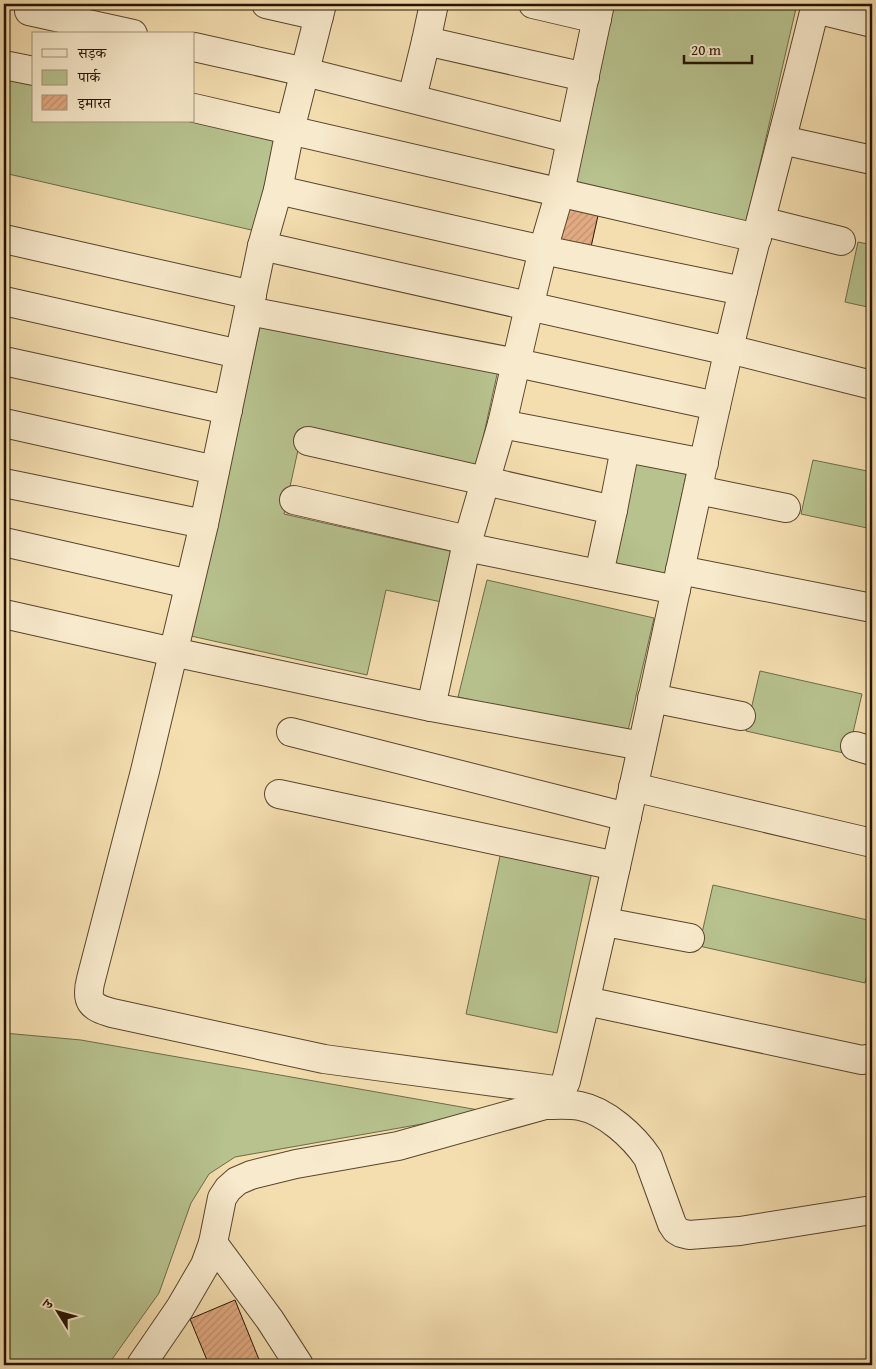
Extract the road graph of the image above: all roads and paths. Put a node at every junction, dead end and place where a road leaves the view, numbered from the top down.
1 (266, 4) edge
2 (434, 4) edge
3 (533, 4) edge
4 (815, 6) edge
5 (320, 10) edge
6 (29, 11) dead end
7 (599, 11) edge
8 (872, 23) edge
9 (124, 32) edge
10 (426, 41) junction
11 (195, 47) edge
12 (305, 72) junction
13 (584, 77) junction
14 (412, 98) junction
15 (195, 108) edge
16 (290, 130) junction
17 (571, 138) junction
18 (782, 140) junction
19 (872, 160) edge
20 (278, 190) junction
21 (560, 192) junction
22 (759, 229) junction
23 (4, 239) edge
24 (841, 241) dead end
25 (262, 246) junction
26 (543, 250) junction
27 (744, 291) junction
28 (4, 301) edge
29 (250, 303) junction
30 (528, 307) junction
31 (729, 350) junction
32 (239, 354) junction
33 (4, 360) edge
34 (517, 363) junction
35 (872, 385) edge
36 (716, 406) junction
37 (228, 410) junction
38 (4, 423) edge
39 (502, 424) junction
40 (308, 441) dead end
41 (625, 448) junction
42 (704, 463) junction
43 (215, 470) junction
44 (485, 482) junction
45 (4, 484) edge
46 (698, 490) junction
47 (294, 500) dead end
48 (786, 508) dead end
49 (613, 510) junction
50 (204, 524) junction
51 (4, 542) edge
52 (467, 543) junction
53 (599, 574) junction
54 (678, 580) junction
55 (189, 584) junction
56 (872, 608) edge
57 (4, 614) edge
58 (173, 652) junction
59 (652, 698) junction
60 (431, 707) junction
61 (741, 716) dead end
62 (291, 732) dead end
63 (642, 746) junction
64 (633, 787) junction
65 (279, 794) dead end
66 (627, 817) junction
67 (872, 843) edge
68 (616, 866) junction
69 (604, 922) junction
70 (690, 938) dead end
71 (586, 1001) junction
72 (872, 1058) edge
73 (553, 1098) junction
74 (872, 1210) edge
75 (213, 1243) junction
76 (141, 1365) edge
77 (299, 1365) edge

1 - 5 street
2 - 10 street
3 - 7 street
4 - 8 street
4 - 18 street
5 - 12 street
6 - 9 street
7 - 13 street
10 - 13 street
10 - 14 street
11 - 12 street
12 - 14 street
12 - 16 street
13 - 17 street
14 - 17 street
15 - 16 street
16 - 20 street
16 - 21 street
17 - 21 street
18 - 19 street
18 - 22 street
20 - 25 street
20 - 26 street
21 - 22 street
21 - 26 street
22 - 24 street
22 - 27 street
23 - 29 street
25 - 29 street
25 - 30 street
26 - 27 street
26 - 30 street
27 - 31 street
28 - 32 street
29 - 32 street
29 - 34 street
30 - 31 street
30 - 34 street
31 - 35 street
31 - 36 street
32 - 37 street
33 - 37 street
34 - 36 street
34 - 39 street
36 - 42 street
37 - 43 street
38 - 43 street
39 - 41 street
39 - 44 street
40 - 44 street
41 - 42 street
41 - 49 street
42 - 46 street
43 - 50 street
44 - 49 street
44 - 52 street
45 - 50 street
46 - 48 street
46 - 54 street
47 - 52 street
49 - 53 street
50 - 55 street
51 - 55 street
52 - 53 street
52 - 60 street
53 - 54 street
54 - 56 street
54 - 59 street
55 - 58 street
57 - 58 street
58 - 60 street
58 - 73 street
59 - 61 street
59 - 63 street
60 - 63 street
62 - 66 street
63 - 64 street
64 - 66 street
64 - 67 street
65 - 68 street
66 - 68 street
68 - 69 street
69 - 70 street
69 - 71 street
71 - 72 street
71 - 73 street
73 - 74 street
73 - 75 street
75 - 76 street
75 - 77 street

